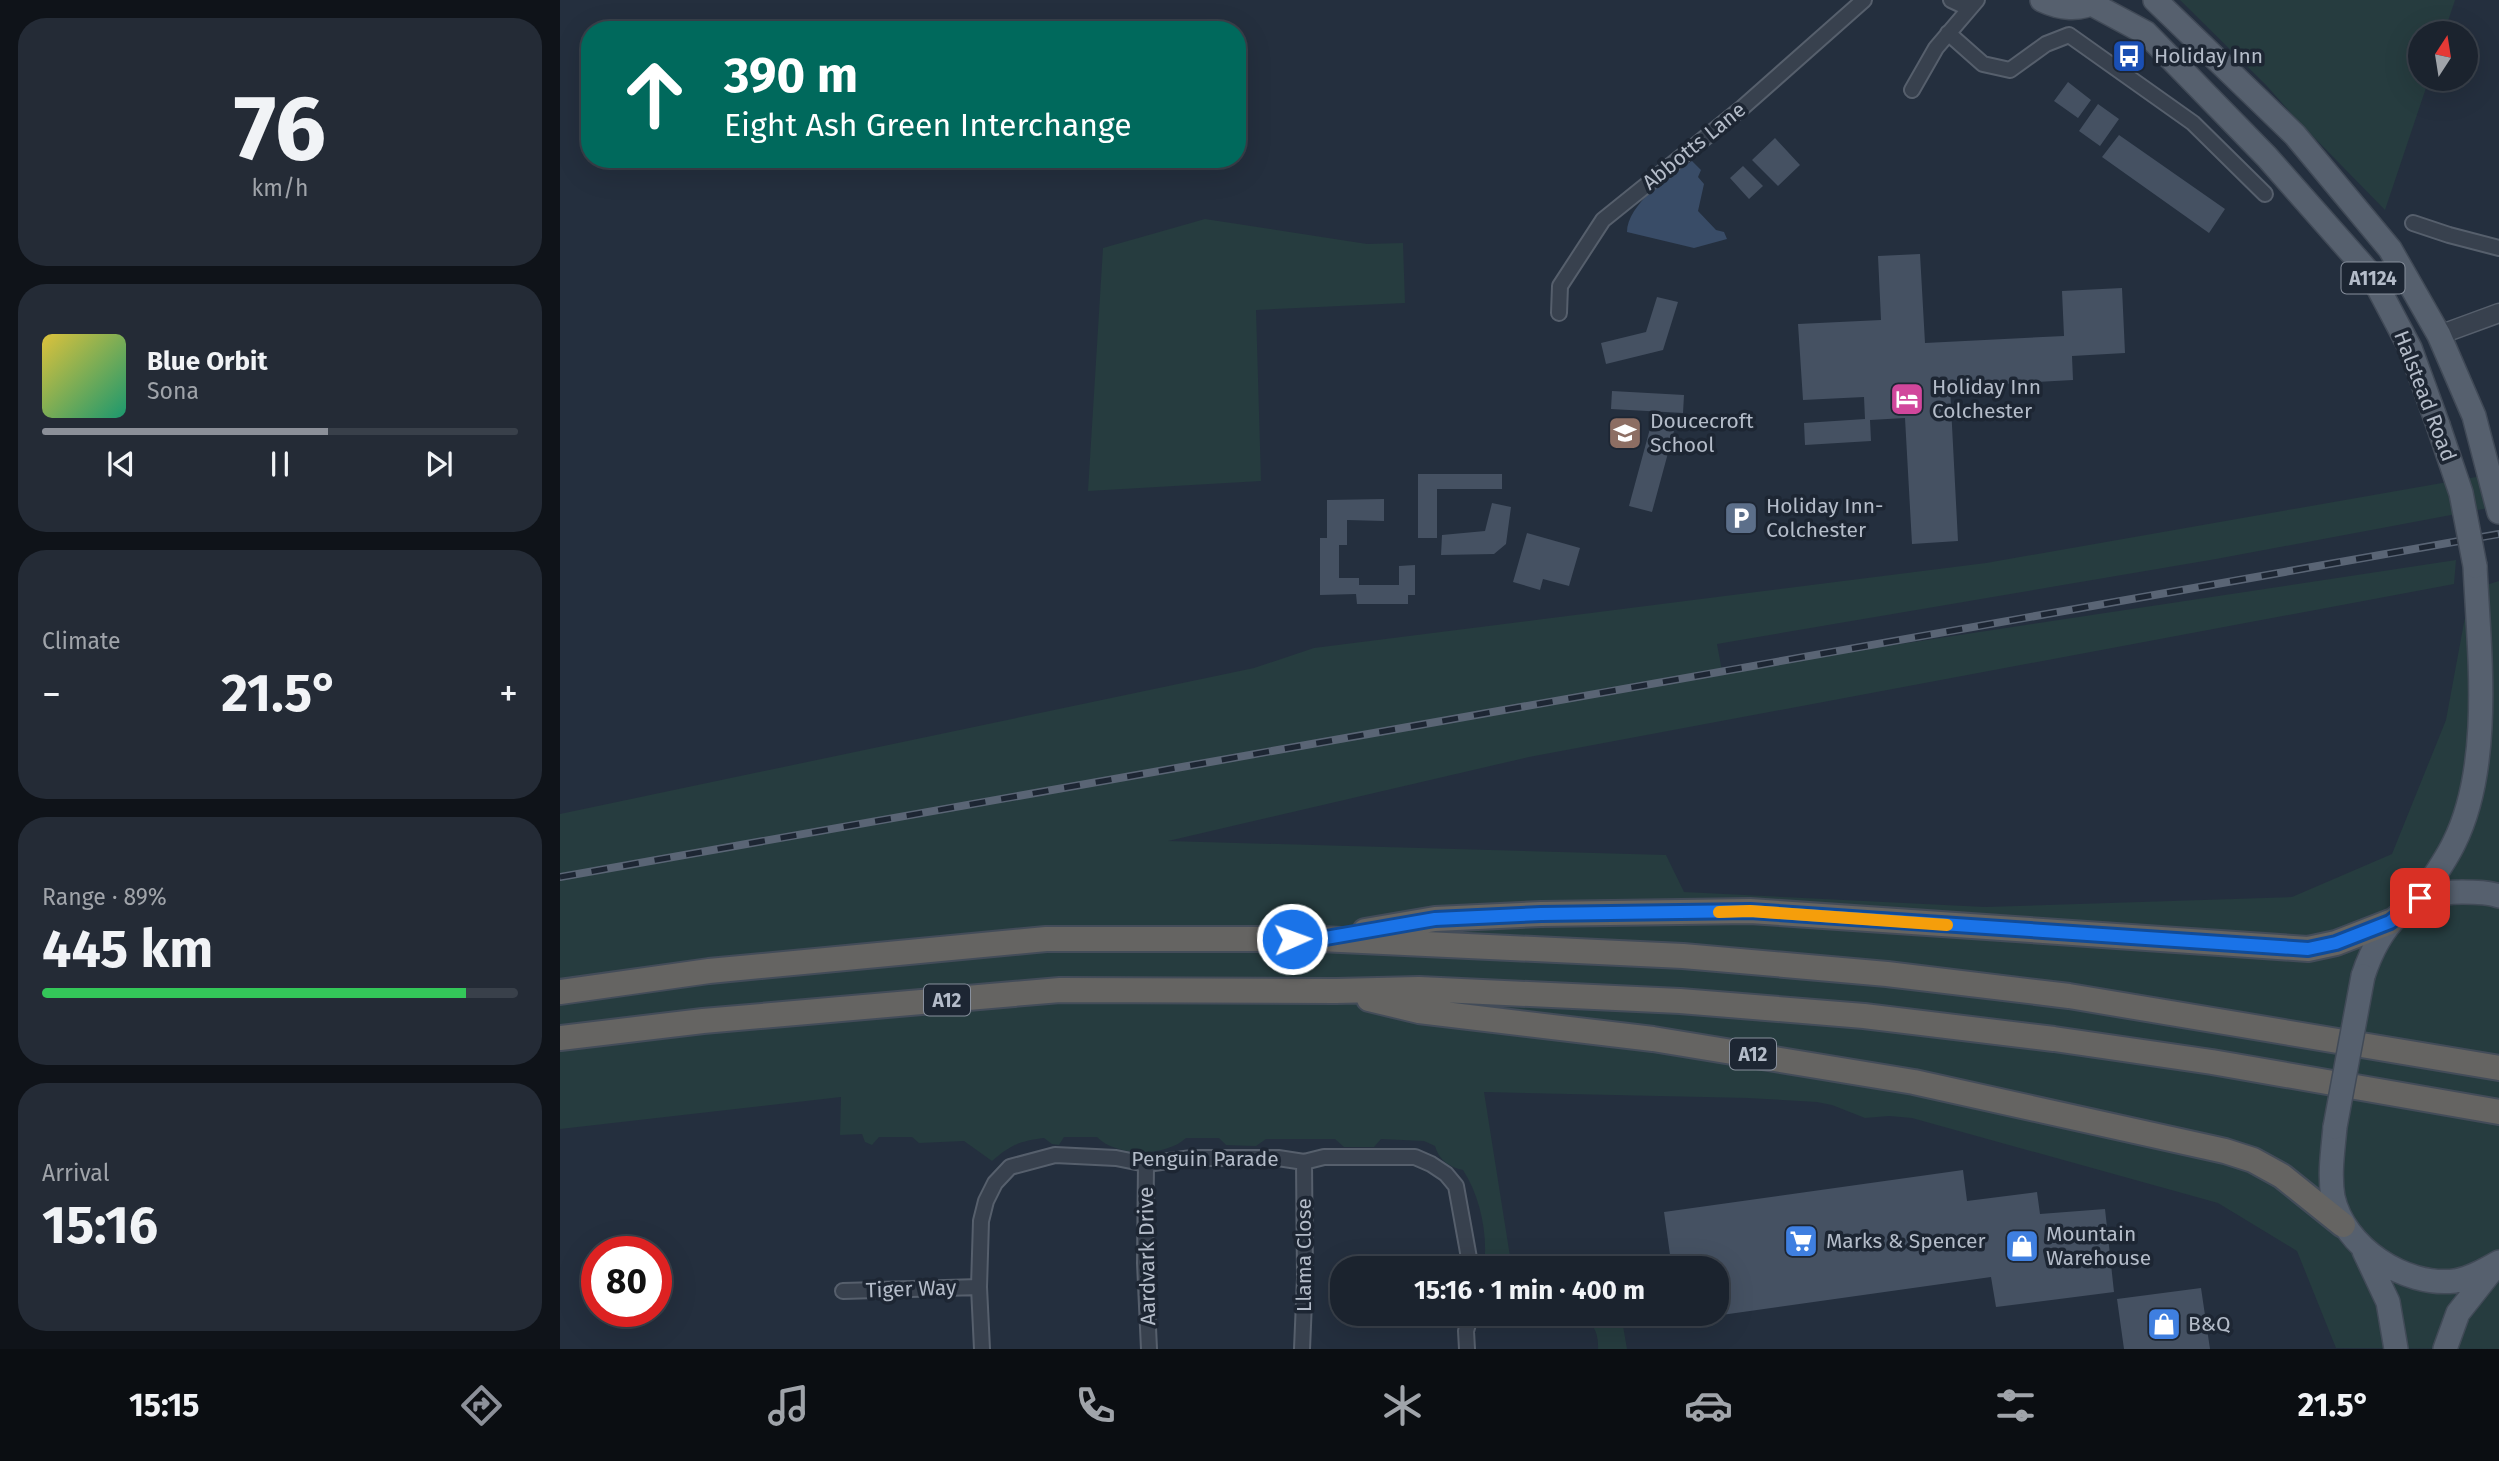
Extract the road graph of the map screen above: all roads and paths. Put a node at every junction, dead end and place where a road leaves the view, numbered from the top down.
1 (1864, 0) edge
2 (1951, 0) edge
3 (2042, 0) edge
4 (2155, 0) edge
5 (2094, 2) edge
6 (1972, 4) edge
7 (1948, 33) junction
8 (1912, 90) dead end
9 (2265, 194) dead end
10 (2413, 223) dead end
11 (2499, 248) edge
12 (1559, 313) dead end
13 (2499, 313) edge
14 (2439, 335) junction
15 (2499, 512) edge
16 (2499, 896) edge
17 (2420, 898) junction
18 (2390, 922) junction
19 (1320, 939) junction
20 (1336, 991) junction
21 (560, 992) edge
22 (560, 1038) edge
23 (2499, 1068) edge
24 (2499, 1112) edge
25 (1304, 1162) junction
26 (1146, 1164) junction
27 (2343, 1225) junction
28 (2364, 1251) junction
29 (1469, 1256) edge
30 (2499, 1263) edge
31 (979, 1287) junction
32 (843, 1291) dead end
33 (1467, 1326) edge
34 (982, 1349) edge
35 (1149, 1349) edge
36 (1303, 1349) edge
37 (1467, 1349) edge
38 (2396, 1349) edge
39 (2445, 1349) edge

1 - 12 street, Abbotts Lane
2 - 6 street
3 - 5 main road
4 - 14 main road, Halstead Road / A1124
5 - 17 main road, Halstead Road / A1124, bridge
6 - 7 street
7 - 8 street
7 - 9 street
10 - 11 street
13 - 14 street, Halstead Road
14 - 15 main road, Halstead Road / A1124
16 - 17 main road
17 - 18 main road
18 - 19 highway
18 - 27 main road, bridge
19 - 21 highway
19 - 23 highway
20 - 22 highway, A12
20 - 24 highway, A12
20 - 27 highway, A12
25 - 26 street, Penguin Parade
25 - 29 street, Penguin Parade
25 - 36 street, Llama Close
26 - 31 street, Penguin Parade
26 - 35 street, Aardvark Drive
27 - 28 main road
28 - 30 main road
28 - 38 main road
30 - 39 main road
31 - 32 street, Tiger Way
31 - 34 street, Penguin Parade
33 - 37 street

